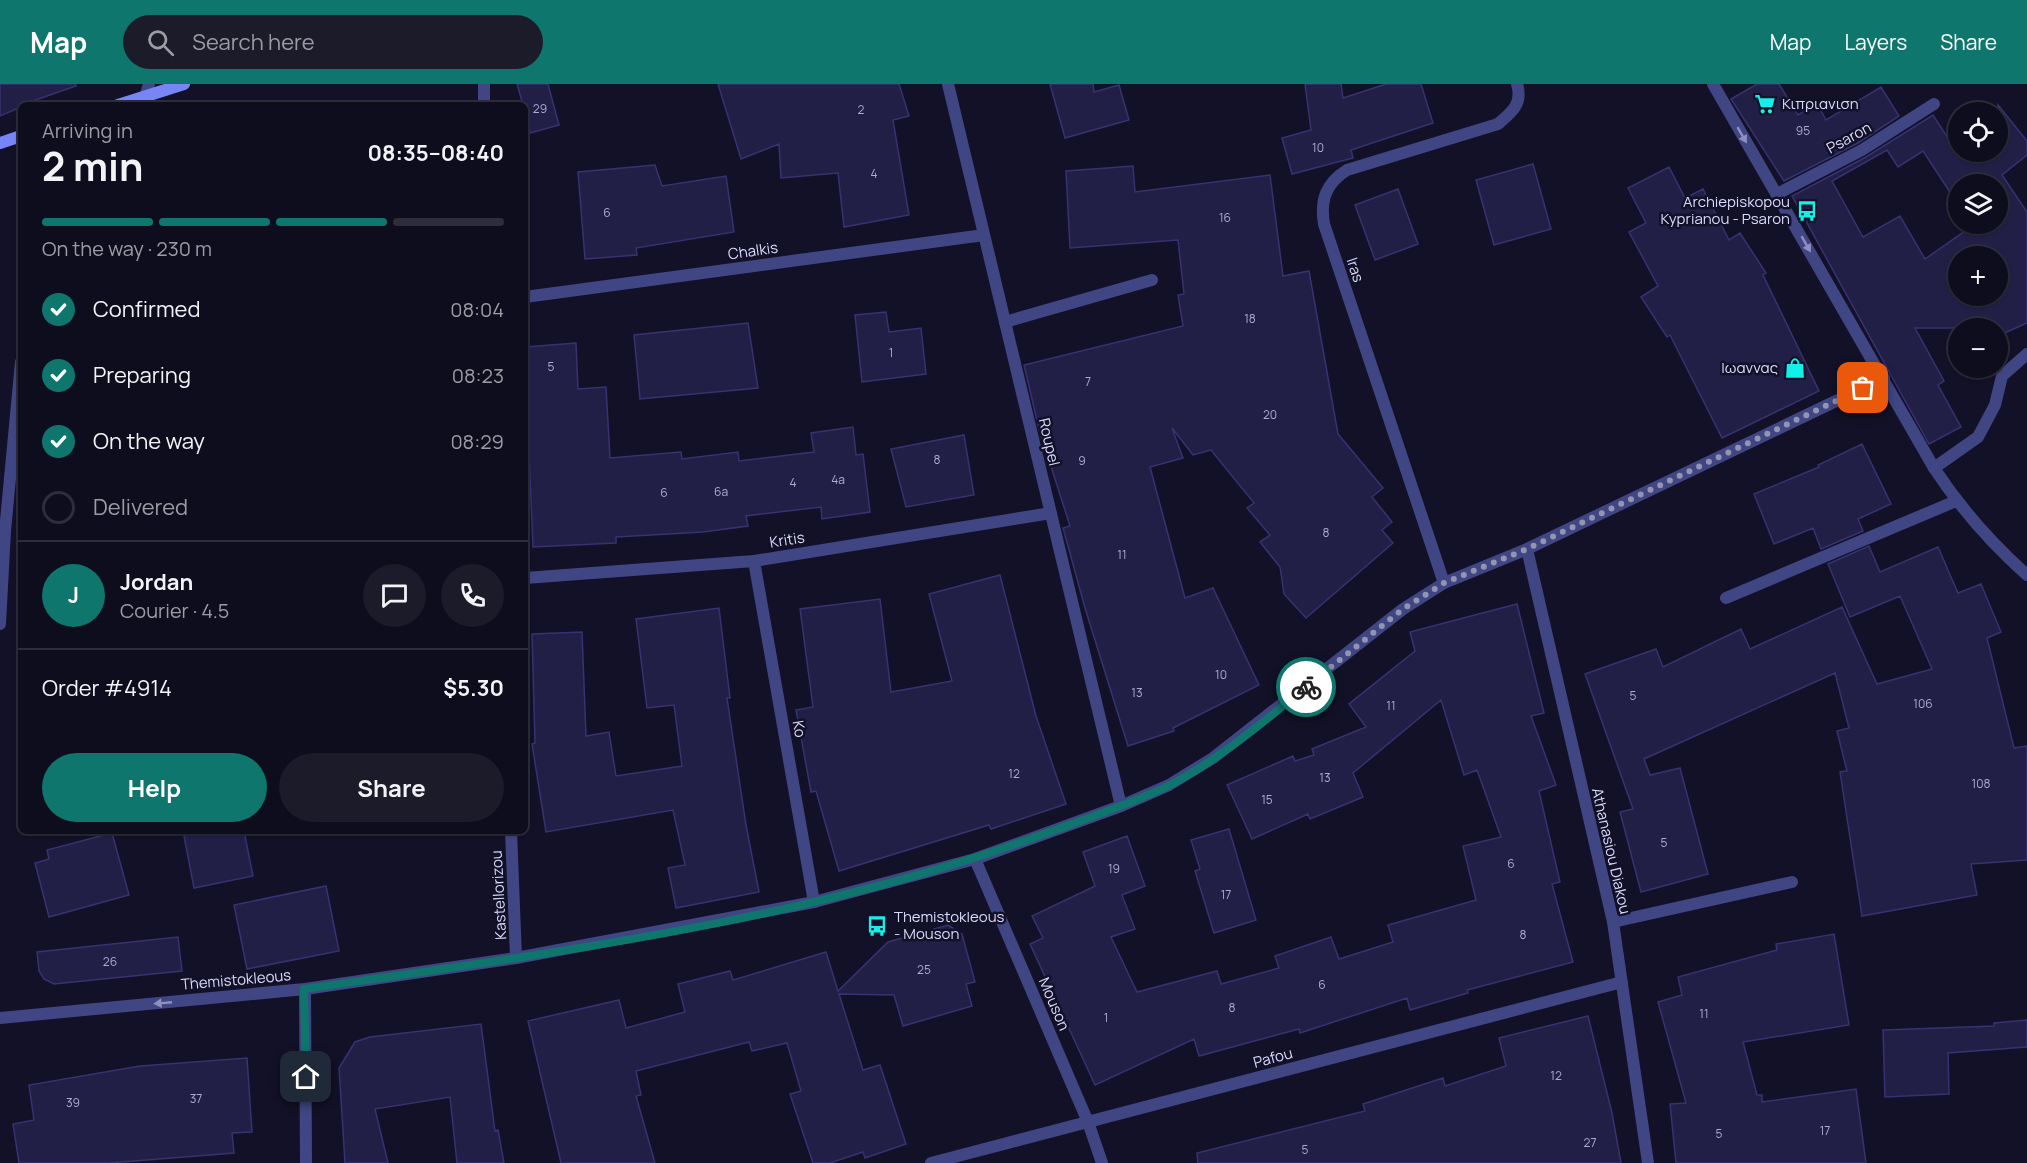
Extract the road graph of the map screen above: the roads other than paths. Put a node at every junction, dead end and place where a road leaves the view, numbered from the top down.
1 (149, 84) edge
2 (184, 84) edge
3 (484, 84) edge
4 (948, 84) edge
5 (1517, 84) edge
6 (1713, 84) edge
7 (145, 97) junction
8 (128, 102) edge
9 (484, 102) edge
10 (1934, 104) dead end
11 (18, 137) edge
12 (0, 143) edge
13 (1777, 194) junction
14 (984, 235) junction
15 (1152, 279) dead end
16 (528, 297) edge
17 (1005, 322) junction
18 (2027, 354) edge
19 (1884, 378) junction
20 (18, 394) edge
21 (1934, 468) junction
22 (0, 498) edge
23 (1956, 501) junction
24 (1051, 513) junction
25 (5, 531) junction
26 (1527, 549) junction
27 (754, 561) junction
28 (2027, 575) edge
29 (528, 578) edge
30 (1444, 583) junction
31 (1725, 598) dead end
32 (0, 624) edge
33 (1121, 806) junction
34 (511, 834) edge
35 (975, 859) junction
36 (1792, 882) dead end
37 (814, 902) junction
38 (1612, 922) junction
39 (516, 958) junction
40 (1622, 982) junction
41 (304, 989) junction
42 (0, 1018) edge
43 (1088, 1122) junction
44 (306, 1163) edge
45 (931, 1163) edge
46 (1102, 1163) edge
47 (1648, 1163) edge

1 - 7 street
2 - 7 main road
3 - 9 street
4 - 14 street, Roupel
5 - 30 street, Iras
6 -> 13 street
7 - 8 main road
10 - 13 street, Psaron
11 - 12 main road
13 -> 19 street
14 - 16 street, Chalkis
14 - 17 street, Roupel
15 - 17 street
17 - 24 street, Roupel
18 - 21 street
19 - 21 street
19 - 26 street, Themistokleous
20 - 25 street
21 - 23 street
22 - 25 street
23 - 28 street
23 - 31 street
24 - 27 street, Kritis
24 - 33 street, Roupel
25 - 32 street
26 - 30 street, Themistokleous
26 - 38 street, Athanasiou Diakou
27 - 29 street, Kritis
27 - 37 street, Ko
30 - 33 street, Themistokleous
33 - 35 street, Themistokleous
34 - 39 street, Kastellorizou
35 - 37 street, Themistokleous
35 - 43 street, Mouson
36 - 38 street
37 - 39 street, Themistokleous
38 - 40 street, Athanasiou Diakou
39 - 41 street, Themistokleous
40 - 43 street, Pafou
40 - 47 street, Athanasiou Diakou
41 -> 42 street, Themistokleous
41 - 44 street
43 - 45 street, Pafou
43 - 46 street, Mouson

